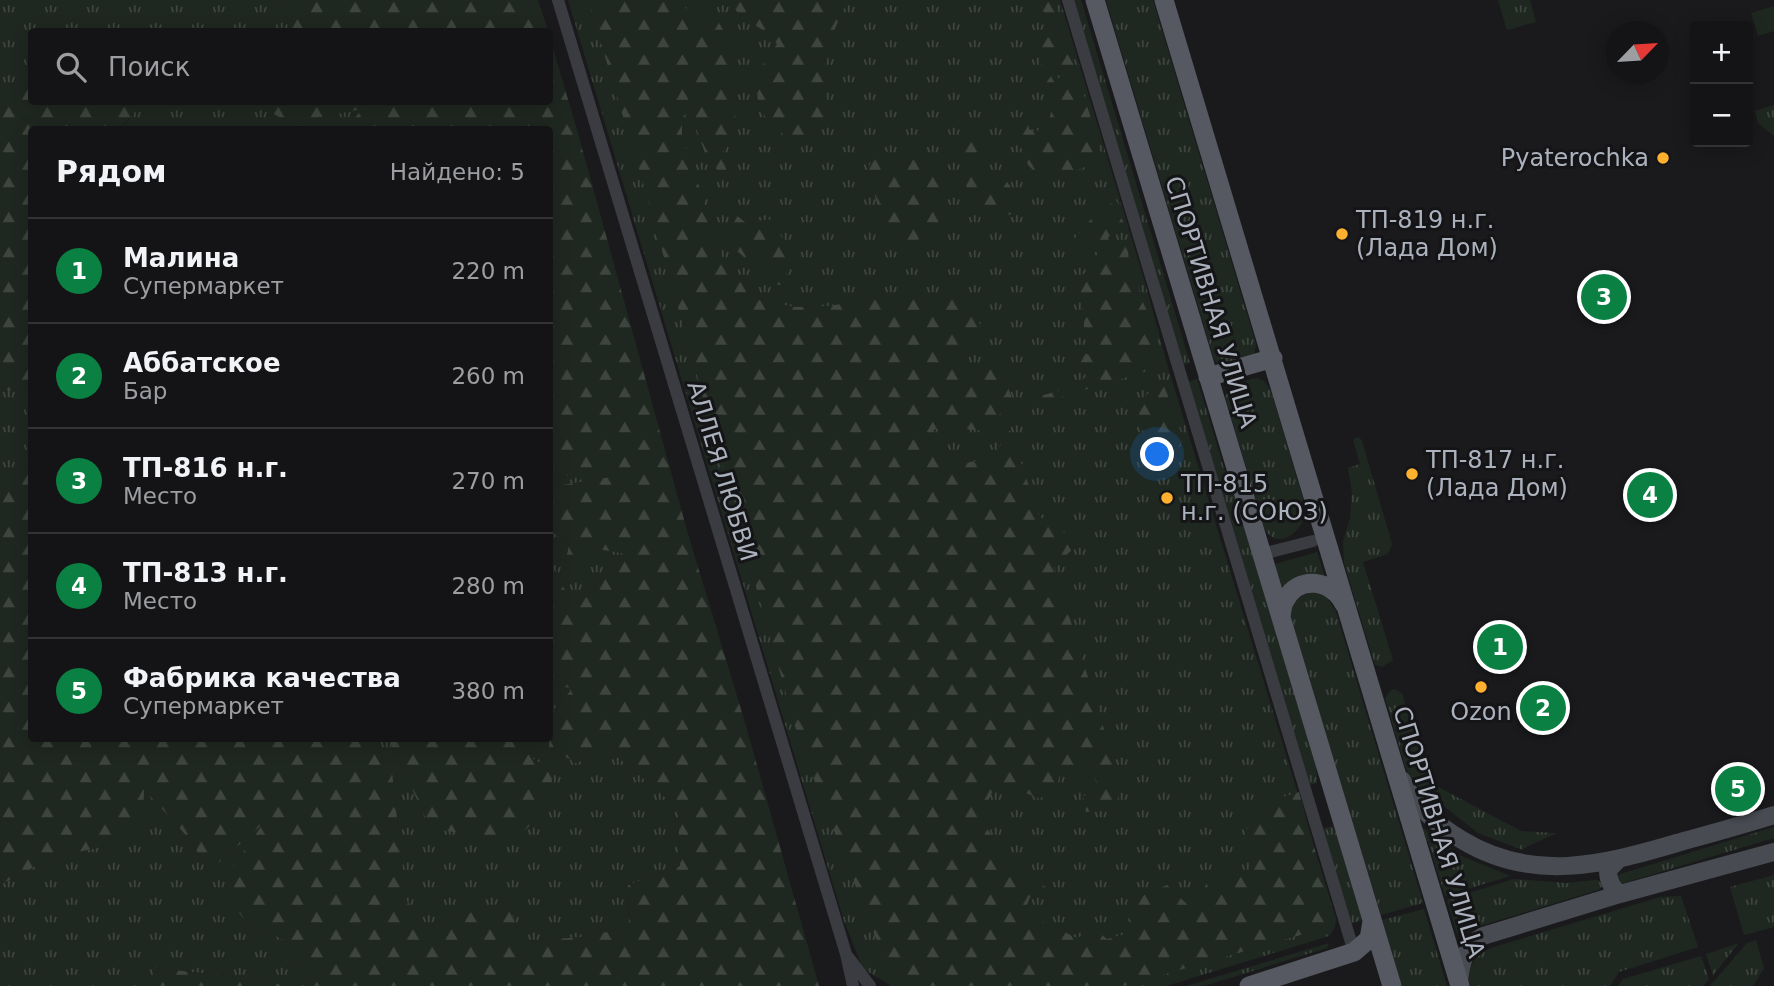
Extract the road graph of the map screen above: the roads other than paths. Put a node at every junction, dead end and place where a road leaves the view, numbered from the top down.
1 (558, 0) edge
2 (1068, 0) edge
3 (1095, 0) edge
4 (1164, 0) edge
5 (1273, 359) junction
6 (1208, 377) junction
7 (1313, 541) dead end
8 (1262, 554) junction
9 (1348, 611) junction
10 (1281, 617) junction
11 (1390, 757) junction
12 (1774, 815) edge
13 (1774, 852) edge
14 (1617, 861) junction
15 (1620, 894) junction
16 (1372, 920) junction
17 (1354, 952) junction
18 (846, 954) junction
19 (1390, 979) edge
20 (1459, 984) edge
21 (853, 986) edge
22 (870, 986) edge
23 (1249, 986) edge

1 - 18 street, АЛЛЕЯ ЛЮБВИ
2 - 17 street
3 - 6 main road, СПОРТИВНАЯ УЛИЦА
4 - 5 main road, СПОРТИВНАЯ УЛИЦА
5 - 6 main road
5 - 9 main road, СПОРТИВНАЯ УЛИЦА
6 - 8 main road, СПОРТИВНАЯ УЛИЦА
7 - 8 street
8 - 10 main road, СПОРТИВНАЯ УЛИЦА
9 - 10 main road, СПОРТИВНАЯ УЛИЦА
9 - 11 main road, СПОРТИВНАЯ УЛИЦА
10 - 16 main road, СПОРТИВНАЯ УЛИЦА
11 - 14 main road
11 - 20 main road, СПОРТИВНАЯ УЛИЦА
12 - 14 main road
13 - 15 main road
14 - 15 main road
15 - 20 main road
16 - 17 main road
16 - 19 main road, СПОРТИВНАЯ УЛИЦА
17 - 19 main road
17 - 23 main road
18 - 21 street, АЛЛЕЯ ЛЮБВИ
18 - 22 street, АЛЛЕЯ ЛЮБВИ

